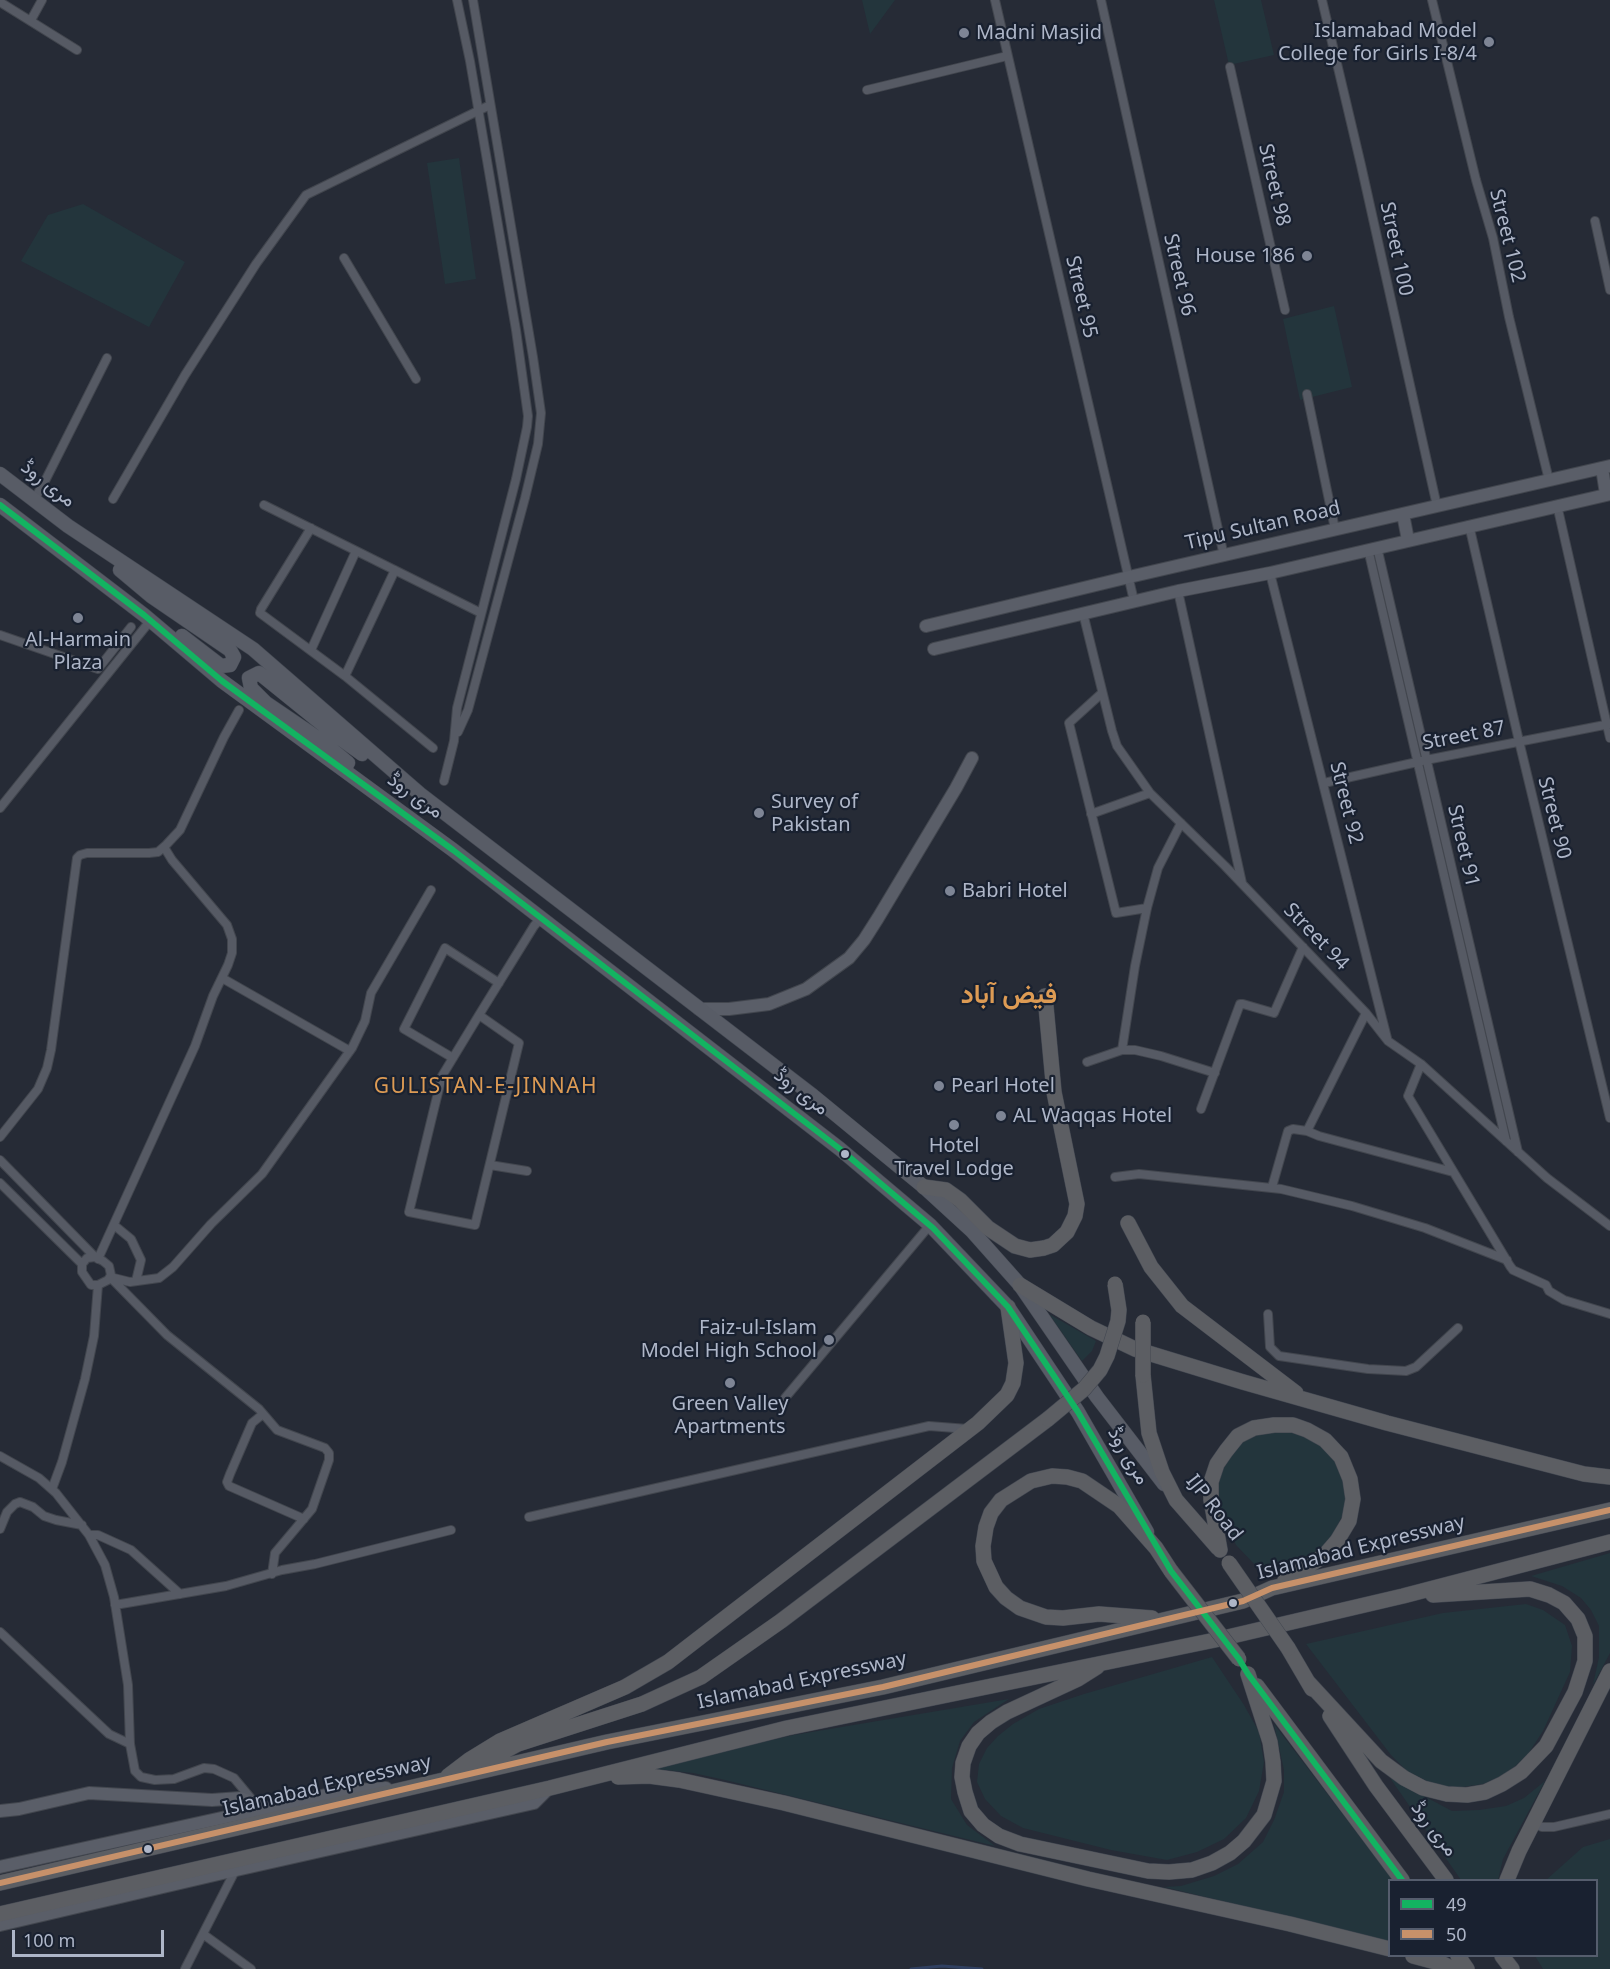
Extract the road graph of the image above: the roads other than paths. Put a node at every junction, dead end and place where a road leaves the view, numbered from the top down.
1 (42, 0) edge
2 (457, 0) edge
3 (473, 0) edge
4 (995, 0) edge
5 (1101, 0) edge
6 (1322, 0) edge
7 (1432, 0) edge
8 (2, 4) edge
9 (30, 20) junction
10 (77, 50) dead end
11 (1008, 56) junction
12 (1230, 67) dead end
13 (867, 90) dead end
14 (490, 105) junction
15 (477, 111) junction
16 (1595, 221) dead end
17 (344, 258) dead end
18 (1610, 290) edge
19 (1285, 309) dead end
20 (107, 358) dead end
21 (416, 379) dead end
22 (1307, 394) dead end
23 (1606, 467) edge
24 (0, 474) edge
25 (1549, 480) junction
26 (1608, 494) edge
27 (113, 499) dead end
28 (34, 500) junction
29 (0, 505) edge
30 (264, 505) dead end
31 (1557, 505) junction
32 (1437, 506) junction
33 (1403, 514) junction
34 (1469, 525) junction
35 (68, 526) junction
36 (311, 528) junction
37 (1335, 529) junction
38 (1408, 540) junction
39 (52, 544) junction
40 (1372, 548) junction
41 (356, 551) junction
42 (1224, 556) junction
43 (395, 570) junction
44 (1270, 573) junction
45 (1129, 577) junction
46 (1178, 591) junction
47 (1134, 601) junction
48 (481, 613) junction
49 (1083, 613) junction
50 (150, 621) junction
51 (926, 626) dead end
52 (131, 627) dead end
53 (0, 635) edge
54 (934, 649) dead end
55 (311, 650) junction
56 (345, 676) junction
57 (1102, 693) junction
58 (239, 710) dead end
59 (1609, 724) edge
60 (1610, 738) edge
61 (454, 741) junction
62 (1519, 741) junction
63 (433, 748) dead end
64 (972, 758) dead end
65 (1422, 761) junction
66 (444, 781) dead end
67 (1324, 783) junction
68 (1150, 793) junction
69 (420, 794) junction
70 (0, 808) edge
71 (1091, 814) junction
72 (1181, 823) junction
73 (164, 847) junction
74 (453, 850) junction
75 (1242, 884) junction
76 (431, 890) dead end
77 (1147, 908) junction
78 (541, 918) junction
79 (1303, 947) junction
80 (222, 978) junction
81 (499, 983) junction
82 (1045, 996) dead end
83 (699, 1009) junction
84 (1366, 1013) junction
85 (479, 1015) junction
86 (1388, 1041) junction
87 (1122, 1050) junction
88 (350, 1051) junction
89 (453, 1058) junction
90 (1087, 1062) dead end
91 (1421, 1064) junction
92 (1215, 1073) junction
93 (1201, 1108) dead end
94 (1610, 1118) edge
95 (1307, 1131) junction
96 (0, 1137) edge
97 (1506, 1141) junction
98 (1518, 1153) junction
99 (0, 1160) edge
100 (490, 1165) junction
101 (527, 1171) dead end
102 (1453, 1172) junction
103 (1115, 1177) dead end
104 (0, 1183) edge
105 (924, 1187) junction
106 (1272, 1187) junction
107 (1128, 1223) dead end
108 (930, 1224) junction
109 (114, 1225) junction
110 (1610, 1226) edge
111 (97, 1258) junction
112 (1507, 1260) junction
113 (82, 1264) junction
114 (110, 1277) junction
115 (136, 1281) junction
116 (1115, 1284) dead end
117 (98, 1285) junction
118 (1020, 1285) junction
119 (1008, 1307) junction
120 (1269, 1314) dead end
121 (1610, 1314) edge
122 (1143, 1322) dead end
123 (1458, 1328) dead end
124 (785, 1398) dead end
125 (1304, 1399) junction
126 (263, 1414) junction
127 (969, 1429) junction
128 (0, 1456) edge
129 (1610, 1477) edge
130 (52, 1489) junction
131 (1176, 1500) junction
132 (1610, 1510) edge
133 (529, 1517) dead end
134 (304, 1519) junction
135 (82, 1525) junction
136 (0, 1529) edge
137 (451, 1530) dead end
138 (89, 1534) junction
139 (1610, 1542) edge
140 (1156, 1548) junction
141 (1220, 1550) junction
142 (1229, 1563) joint
143 (272, 1574) junction
144 (1272, 1588) junction
145 (180, 1594) junction
146 (1403, 1596) junction
147 (115, 1605) junction
148 (1167, 1619) junction
149 (0, 1632) edge
150 (1107, 1661) junction
151 (1610, 1671) edge
152 (1248, 1674) junction
153 (1308, 1682) junction
154 (130, 1744) junction
155 (598, 1775) junction
156 (457, 1777) junction
157 (435, 1783) junction
158 (550, 1788) junction
159 (254, 1803) junction
160 (268, 1809) junction
161 (0, 1811) edge
162 (1610, 1814) edge
163 (1533, 1823) junction
164 (0, 1867) edge
165 (235, 1870) junction
166 (1401, 1879) edge
167 (1445, 1879) edge
168 (1508, 1879) edge
169 (0, 1883) edge
170 (0, 1914) edge
171 (0, 1925) edge
172 (202, 1934) junction
173 (1388, 1949) edge
174 (1417, 1957) edge
175 (1503, 1957) edge
176 (185, 1969) edge
177 (251, 1969) edge
178 (1453, 1969) edge
179 (1512, 1969) edge

1 - 9 street
2 - 15 street
3 - 14 street
4 - 11 street, Street 95
5 - 42 street, Street 96
6 - 32 street, Street 100
7 - 25 street, Street 102
8 - 9 street
9 - 10 street
11 - 13 street
11 - 45 street, Street 95
12 - 19 street, Street 98
14 - 15 street
14 - 61 street
15 - 27 street
15 - 48 street
16 - 18 street
17 - 21 street
20 - 28 street
22 - 37 street
23 - 25 street, Tipu Sultan Road
23 - 26 street
24 - 28 main road, مری روڈ
25 - 32 street, Tipu Sultan Road
26 - 31 street
28 - 35 main road, مری روڈ
29 - 39 main road, مری روڈ
30 - 36 street
31 - 34 street
31 - 59 street
32 - 33 street, Tipu Sultan Road
33 - 37 street, Tipu Sultan Road
33 - 38 street
34 - 38 street
34 - 62 street, Street 90
35 - 39 main road
35 - 69 main road, مری روڈ
36 - 41 street
36 - 55 street
37 - 42 street, Tipu Sultan Road
38 - 40 street
39 - 50 main road, مری روڈ
40 - 44 street
40 - 65 street, Street 91
41 - 43 street
41 - 55 street
42 - 45 street, Tipu Sultan Road
43 - 48 street
43 - 56 street
44 - 46 street
44 - 67 street, Street 92
45 - 47 street, Street 95
45 - 51 street, Tipu Sultan Road
46 - 47 street
46 - 75 street
47 - 49 street
48 - 61 street
49 - 54 street
49 - 57 street, Street 94
50 - 70 street
50 - 74 main road, مری روڈ
52 - 53 street
55 - 56 street
56 - 63 street
57 - 68 street, Street 94
57 - 71 street
58 - 73 street
59 - 60 street
59 - 62 street, Street 87
61 - 66 street
62 - 65 street, Street 87
62 - 94 street, Street 90
64 - 83 street
65 - 67 street, Street 87
65 - 97 street
65 - 98 street, Street 91
67 - 86 street, Street 92
68 - 71 street
68 - 72 street, Street 94
69 - 74 main road
69 - 83 main road, مری روڈ
71 - 77 street
72 - 75 street, Street 94
72 - 77 street
73 - 80 street
73 - 96 street
74 - 78 main road, مری روڈ
75 - 79 street, Street 94
76 - 88 street
77 - 87 street
78 - 81 street
78 - 108 main road, مری روڈ
79 - 84 street, Street 94
79 - 92 street
80 - 88 street
80 - 109 street
81 - 85 street
81 - 89 street
82 - 105 highway
83 - 105 main road, مری روڈ
84 - 86 street, Street 94
84 - 95 street
85 - 89 street
85 - 100 street
86 - 91 street, Street 94
87 - 90 street
87 - 92 street
88 - 115 street
89 - 100 street
91 - 97 street, Street 94
91 - 102 street
92 - 93 street
95 - 102 street
95 - 106 street
97 - 98 street, Street 94
98 - 110 street, Street 94
99 - 111 street
100 - 101 street
102 - 112 street
103 - 106 street
104 - 113 street
105 - 118 main road, مری روڈ
106 - 112 street
107 - 125 highway
108 - 119 main road, مری روڈ
108 - 124 street
109 - 111 street
109 - 115 street
111 - 113 street
111 - 114 street
112 - 121 street
113 - 117 street
114 - 115 street
114 - 117 street
114 - 126 street
116 - 156 highway, bridge
117 - 130 street
118 - 125 highway
118 - 131 main road, مری روڈ
119 - 127 highway
119 - 140 main road, مری روڈ
120 - 123 street
122 - 131 highway, IJP Road, bridge
125 - 129 highway
126 - 134 street
126 - 134 street
127 - 133 street
127 - 157 highway
128 - 130 street
130 - 135 street
131 - 141 highway, IJP Road
132 - 144 highway, Islamabad Expressway
134 - 143 street
135 - 136 street
135 - 138 street
137 - 143 street
138 - 145 street
138 - 147 street
139 - 146 highway
140 - 148 highway
140 - 152 highway, مری روڈ, bridge
141 - 142 highway, IJP Road
141 - 144 highway
142 - 153 highway, مری روڈ, bridge
143 - 145 street
144 - 148 highway, Islamabad Expressway
145 - 147 street
146 - 150 highway
146 - 153 highway
147 - 154 street
148 - 156 highway, Islamabad Expressway
149 - 154 street
150 - 152 highway
150 - 155 highway
151 - 163 highway
152 - 166 highway, مری روڈ
153 - 167 highway, مری روڈ
154 - 159 street
155 - 158 highway
155 - 173 highway
156 - 157 highway, Islamabad Expressway
157 - 160 street
157 - 169 highway, Islamabad Expressway
158 - 165 street
158 - 170 highway
159 - 160 street
159 - 161 street
160 - 164 street
162 - 163 street
163 - 168 highway
165 - 171 street
165 - 172 street
172 - 176 street
172 - 177 street
174 - 178 highway
175 - 179 highway

